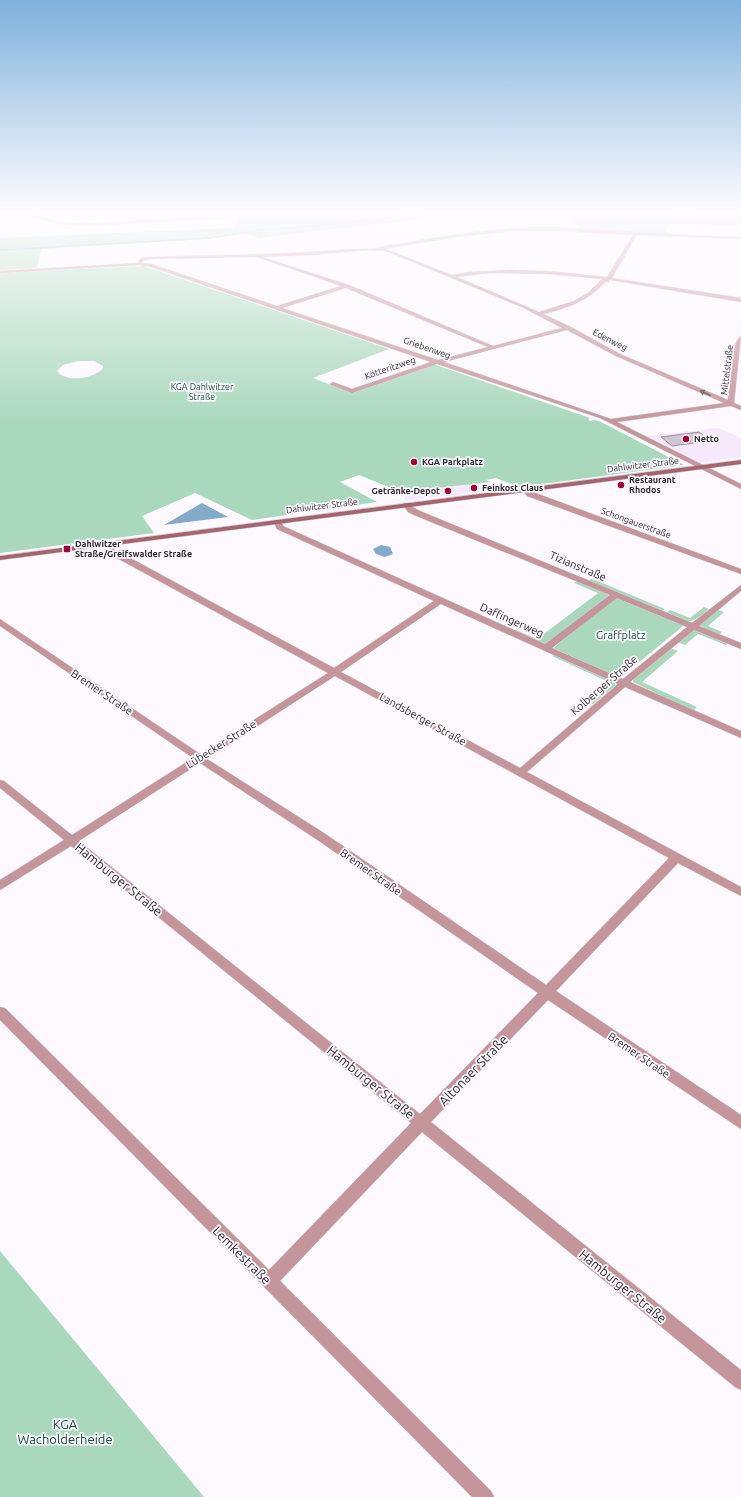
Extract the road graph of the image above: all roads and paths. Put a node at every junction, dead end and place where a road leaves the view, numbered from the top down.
1 (207, 284) edge
2 (340, 284) edge
3 (471, 284) edge
4 (603, 284) edge
5 (636, 284) edge
6 (347, 286) junction
7 (741, 300) edge
8 (277, 308) junction
9 (540, 314) junction
10 (569, 328) junction
11 (741, 339) edge
12 (494, 348) junction
13 (438, 362) junction
14 (333, 384) dead end
15 (741, 403) edge
16 (731, 404) junction
17 (741, 408) edge
18 (612, 421) junction
19 (741, 462) edge
20 (702, 467) junction
21 (741, 487) edge
22 (526, 490) junction
23 (407, 505) junction
24 (278, 522) junction
25 (108, 544) junction
26 (0, 558) edge
27 (741, 572) edge
28 (741, 587) edge
29 (615, 595) junction
30 (440, 601) junction
31 (0, 622) edge
32 (692, 626) junction
33 (741, 646) edge
34 (546, 648) junction
35 (335, 671) junction
36 (624, 682) junction
37 (741, 735) edge
38 (199, 758) junction
39 (521, 772) junction
40 (0, 783) edge
41 (71, 840) junction
42 (677, 857) junction
43 (0, 886) edge
44 (741, 892) edge
45 (548, 993) junction
46 (0, 1012) edge
47 (421, 1123) junction
48 (741, 1123) edge
49 (269, 1281) junction
50 (741, 1381) edge
51 (485, 1497) edge

1 - 8 street, Griebenweg
2 - 6 street
3 - 9 street, Edenweg
4 - 9 street
5 - 7 street
6 - 8 street
6 - 12 street
8 - 13 street, Griebenweg
9 - 10 street, Edenweg
10 - 12 street, Kötteritzweg
16 -> 10 street, Edenweg
11 - 16 street, Mittelstraße
12 - 13 street, Kötteritzweg
13 - 14 street, Kötteritzweg
13 - 18 street, Griebenweg
15 - 16 street
16 - 17 street, Edenweg
16 - 18 street
18 - 20 street, Griebenweg
19 - 20 main road, Dahlwitzer Straße
20 - 21 street, Griebenweg
20 - 22 main road, Dahlwitzer Straße
22 - 23 main road, Dahlwitzer Straße
22 - 27 street, Schongauerstraße
23 - 24 main road, Dahlwitzer Straße
23 - 29 street, Tizianstraße
24 - 25 main road, Dahlwitzer Straße
24 - 30 street, Daffingerweg
25 - 26 main road, Dahlwitzer Straße
25 - 35 street, Landsberger Straße
28 - 32 street, Kolberger Straße
29 - 32 street, Tizianstraße
29 - 34 street
30 - 34 street, Daffingerweg
30 - 35 street, Lübecker Straße
31 - 38 street, Bremer Straße
32 - 33 street, Tizianstraße
32 - 36 street, Kolberger Straße
34 - 36 street, Daffingerweg
35 - 38 street, Lübecker Straße
35 - 39 street, Landsberger Straße
36 - 37 street, Daffingerweg
36 - 39 street, Kolberger Straße
38 - 41 street, Lübecker Straße
38 - 45 street, Bremer Straße
39 - 42 street, Landsberger Straße
40 - 41 street, Hamburger Straße
41 - 43 street, Lübecker Straße
41 - 47 street, Hamburger Straße
42 - 44 street, Landsberger Straße
42 - 45 street, Altonaer Straße
45 - 47 street, Altonaer Straße
45 - 48 street, Bremer Straße
46 - 49 street, Lemkestraße
47 - 49 street, Altonaer Straße
47 - 50 street, Hamburger Straße
49 - 51 street, Lemkestraße

